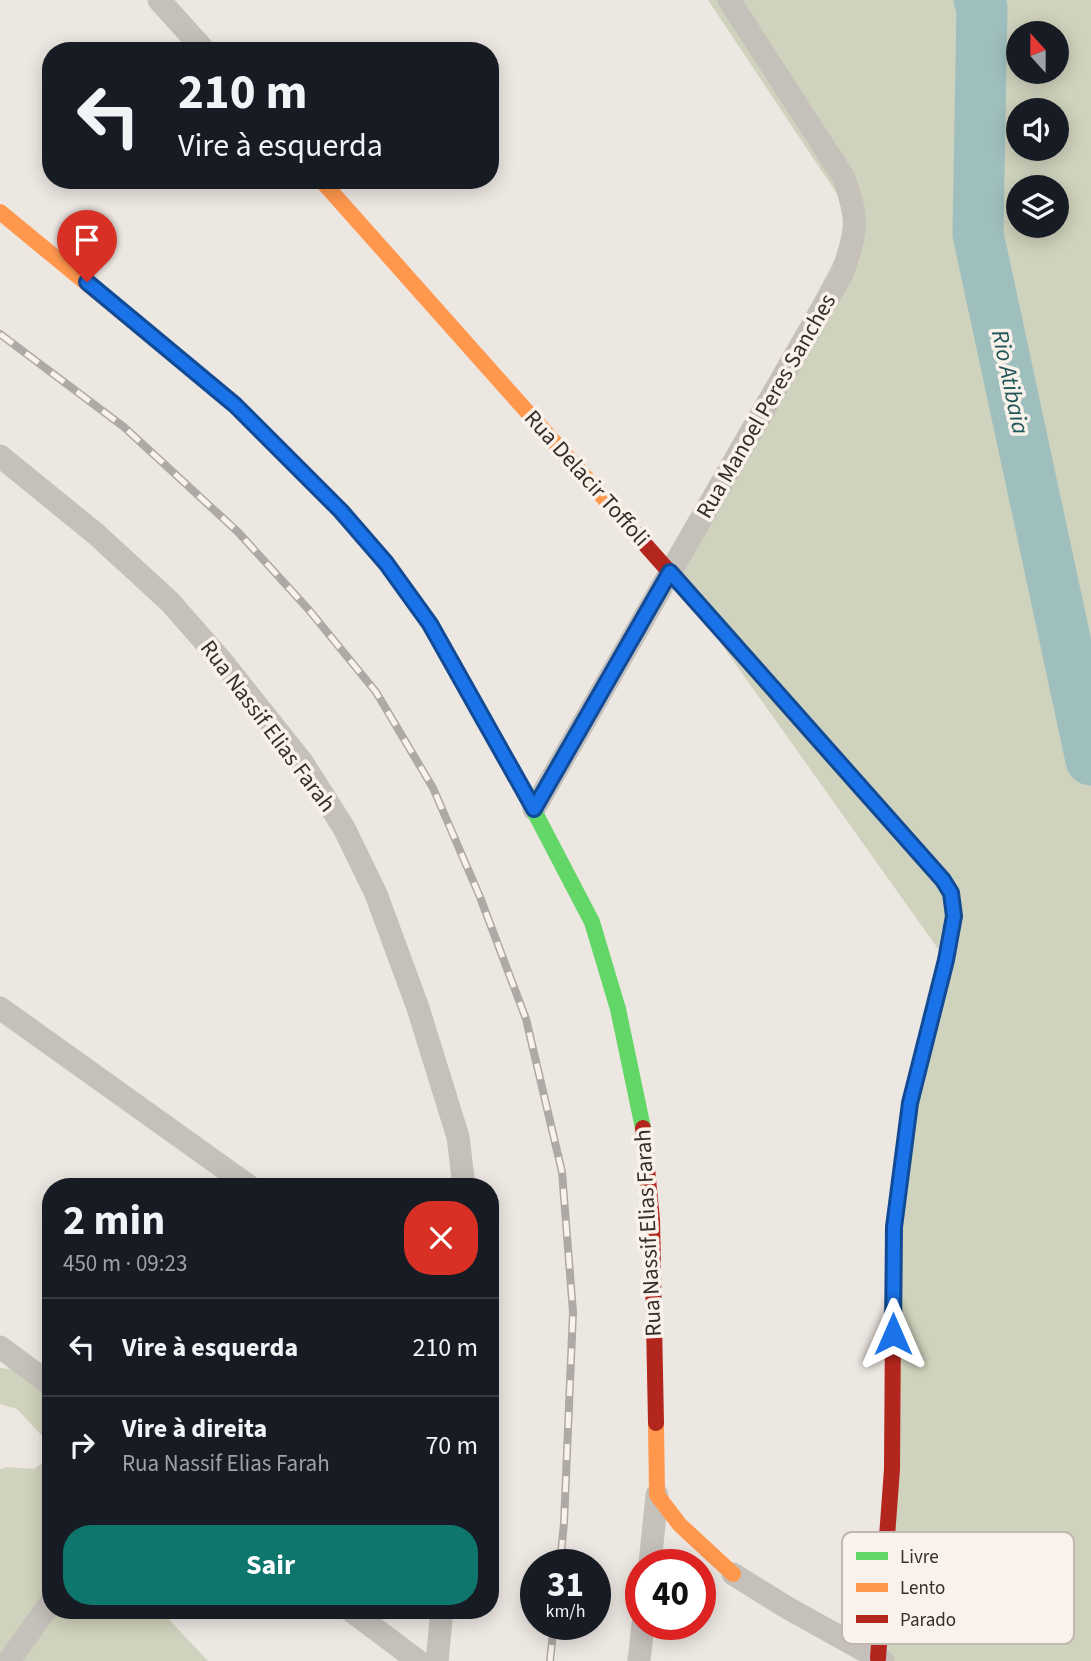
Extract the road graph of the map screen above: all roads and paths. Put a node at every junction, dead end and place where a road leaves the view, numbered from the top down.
1 (159, 0) edge
2 (729, 0) edge
3 (197, 42) edge
4 (329, 189) edge
5 (0, 212) edge
6 (0, 456) edge
7 (670, 572) junction
8 (534, 809) junction
9 (0, 1008) edge
10 (238, 1178) edge
11 (463, 1178) edge
12 (0, 1347) edge
13 (42, 1378) edge
14 (657, 1495) junction
15 (888, 1532) edge
16 (652, 1549) edge
17 (733, 1574) joint
18 (42, 1615) edge
19 (362, 1619) edge
20 (441, 1619) edge
21 (842, 1638) edge
22 (641, 1640) edge
23 (853, 1644) edge
24 (880, 1659) edge
25 (9, 1661) edge
26 (418, 1661) edge
27 (437, 1661) edge
28 (639, 1661) edge

1 - 3 street
2 - 7 street, Rua Manoel Peres Sanches
4 - 7 street, Rua Delacir Toffoli
5 - 8 street, Rua Nassif Elias Farah
6 - 11 street, Rua Nassif Elias Farah
7 - 8 street, Rua Manoel Peres Sanches
7 - 15 street, Rua Delacir Toffoli
8 - 14 street, Rua Nassif Elias Farah
9 - 10 street
12 - 13 street
14 - 16 street
14 - 17 street
17 - 21 street
18 - 25 street
19 - 26 street
20 - 27 street
22 - 28 street
23 - 24 street

